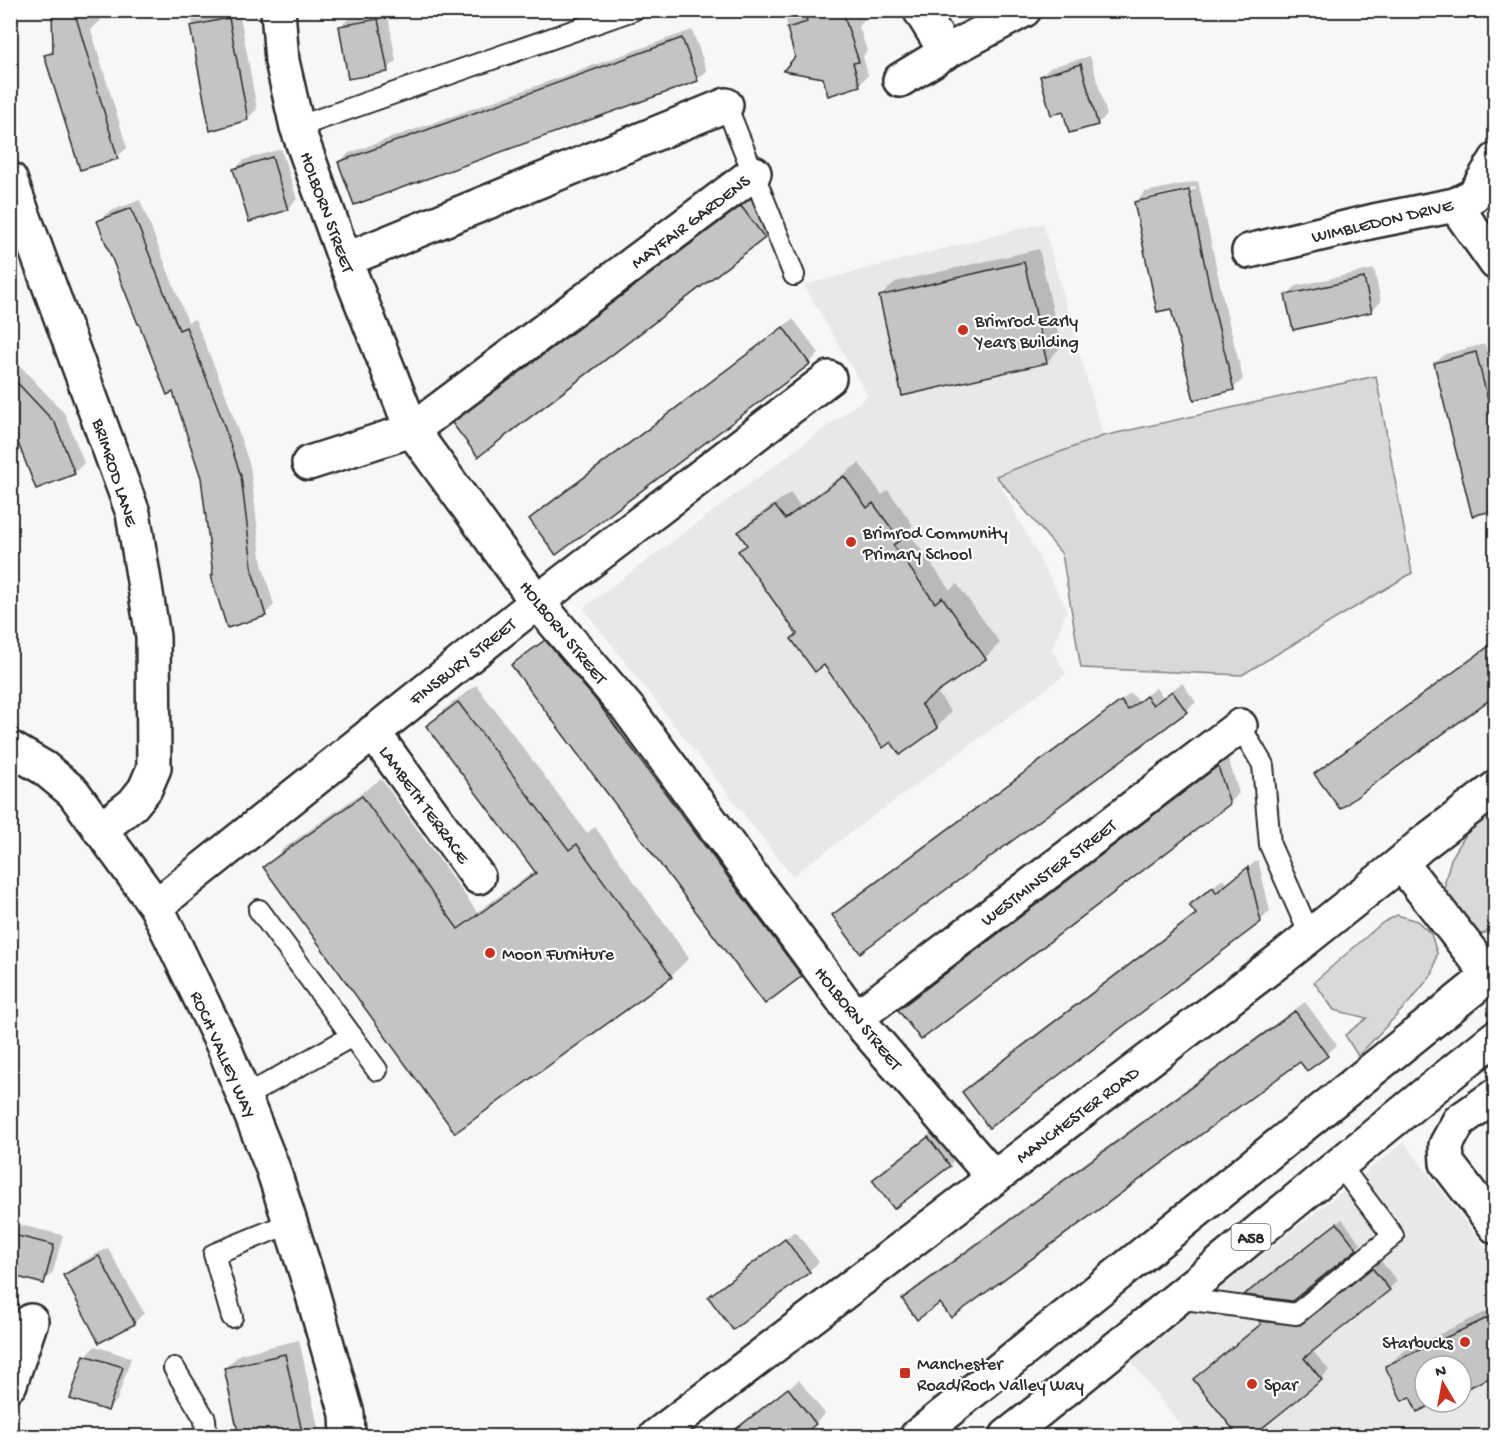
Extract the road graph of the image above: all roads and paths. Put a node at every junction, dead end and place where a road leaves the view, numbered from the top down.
1 (278, 10) edge
2 (633, 10) edge
3 (920, 10) edge
4 (1024, 10) edge
5 (946, 51) junction
6 (900, 80) dead end
7 (726, 105) joint
8 (297, 127) junction
9 (1496, 160) edge
10 (754, 173) junction
11 (10, 179) edge
12 (1455, 205) junction
13 (1249, 251) dead end
14 (345, 260) junction
15 (1496, 263) edge
16 (794, 275) dead end
17 (830, 378) dead end
18 (412, 430) junction
19 (309, 463) dead end
20 (537, 602) junction
21 (1240, 726) joint
22 (373, 732) junction
23 (10, 748) edge
24 (1496, 788) edge
25 (100, 830) junction
26 (1401, 863) junction
27 (478, 877) dead end
28 (156, 906) junction
29 (258, 910) dead end
30 (1310, 935) junction
31 (1492, 973) edge
32 (856, 1018) junction
33 (352, 1036) junction
34 (1496, 1037) edge
35 (377, 1070) dead end
36 (1496, 1095) edge
37 (244, 1097) junction
38 (1339, 1164) junction
39 (994, 1178) junction
40 (290, 1223) junction
41 (1496, 1227) edge
42 (1177, 1298) junction
43 (232, 1317) dead end
44 (31, 1322) dead end
45 (174, 1368) dead end
46 (10, 1384) edge
47 (353, 1429) edge
48 (206, 1437) edge
49 (656, 1437) edge
50 (917, 1437) edge
51 (1007, 1437) edge

1 - 8 main road, HOLBORN STREET
2 - 8 lane
3 - 5 main road
4 - 5 main road
5 - 6 main road
7 - 10 lane, MAYFAIR GARDENS
7 - 14 main road, MAYFAIR GARDENS
8 - 14 main road, HOLBORN STREET
9 - 12 main road, WIMBLEDON DRIVE
10 - 16 lane
10 - 18 main road, MAYFAIR GARDENS
11 - 25 main road, BRIMROD LANE
12 - 13 main road, WIMBLEDON DRIVE
12 - 15 main road
14 - 18 main road, HOLBORN STREET
17 - 20 main road, FINSBURY STREET
18 - 19 main road, MAYFAIR GARDENS
18 - 20 main road, HOLBORN STREET
20 - 22 main road, FINSBURY STREET
20 - 32 main road, HOLBORN STREET
21 - 30 lane
21 - 32 main road, WESTMINSTER STREET
22 - 27 main road, LAMBETH TERRACE
22 - 28 main road, FINSBURY STREET
23 - 25 main road, ROCH VALLEY WAY
24 - 26 main road, MANCHESTER ROAD
25 - 28 main road, ROCH VALLEY WAY
26 - 30 main road, MANCHESTER ROAD
26 - 31 main road
28 - 37 main road, ROCH VALLEY WAY
29 - 33 lane
30 - 39 main road, MANCHESTER ROAD
31 - 50 main road
32 - 39 main road, HOLBORN STREET
33 - 35 lane
33 - 37 lane
34 - 38 main road, A58
36 - 41 main road
37 - 40 main road, ROCH VALLEY WAY
38 - 42 main road, A58
38 - 42 lane
39 - 49 main road, MANCHESTER ROAD
40 - 43 lane
40 - 47 main road, ROCH VALLEY WAY
42 - 51 main road, A58
44 - 46 main road
45 - 48 lane

